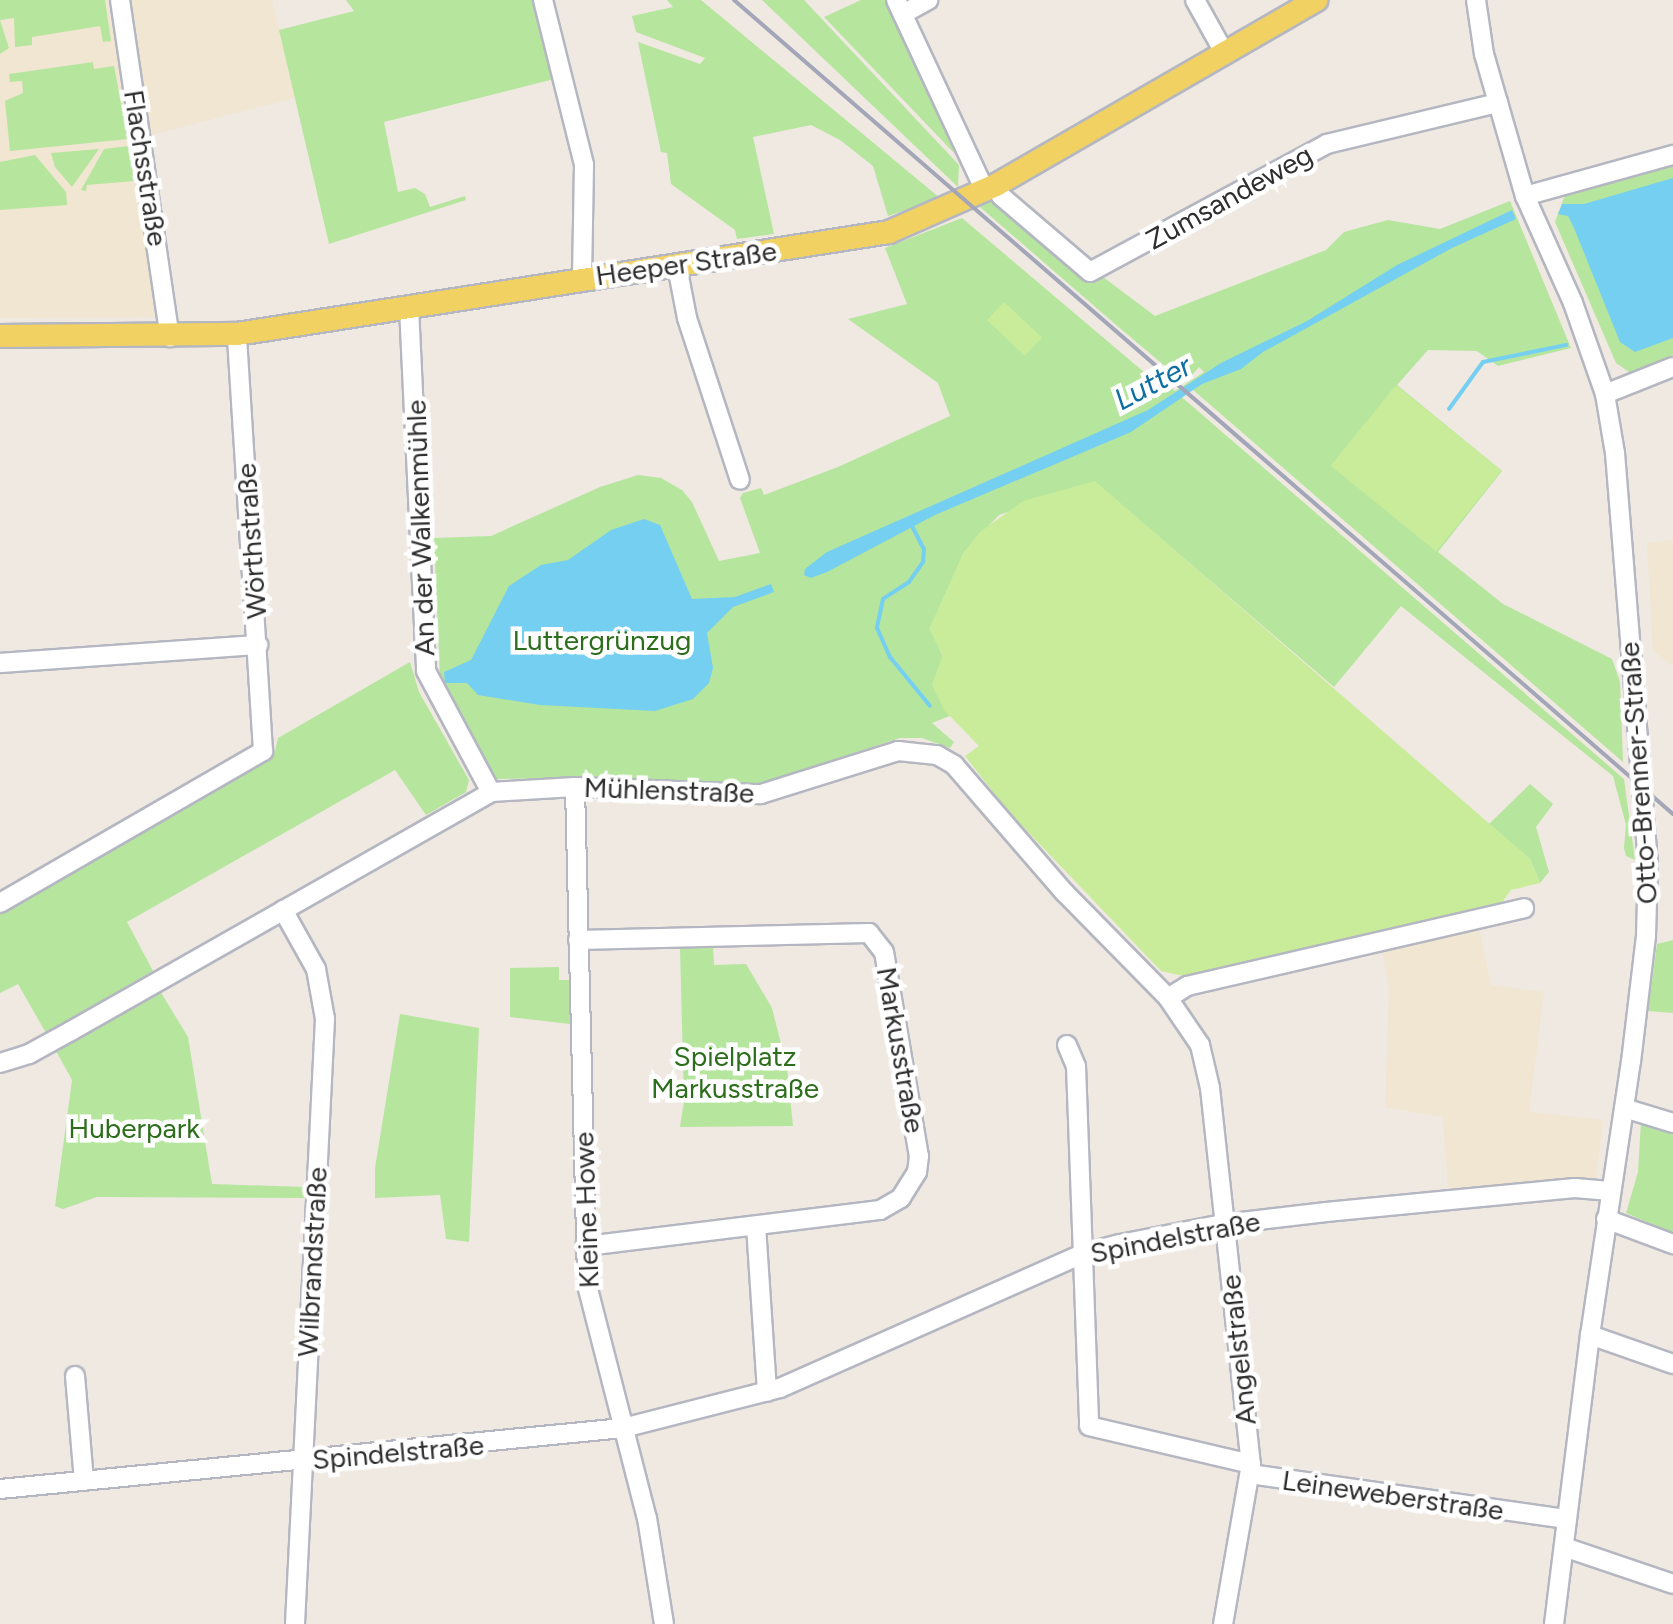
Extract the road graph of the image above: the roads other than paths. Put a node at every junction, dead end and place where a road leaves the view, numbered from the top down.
1 (120, 0) edge
2 (543, 0) edge
3 (928, 0) edge
4 (1195, 0) edge
5 (1316, 0) edge
6 (1476, 0) edge
7 (900, 7) edge
8 (1225, 54) junction
9 (1498, 103) junction
10 (1673, 155) edge
11 (990, 188) junction
12 (1525, 196) junction
13 (677, 266) junction
14 (582, 279) junction
15 (409, 307) junction
16 (237, 334) junction
17 (0, 336) edge
18 (170, 337) junction
19 (1673, 367) edge
20 (1605, 394) junction
21 (740, 480) dead end
22 (258, 646) junction
23 (0, 663) edge
24 (575, 788) junction
25 (491, 792) junction
26 (0, 903) edge
27 (1524, 908) dead end
28 (283, 910) junction
29 (578, 940) junction
30 (1168, 998) junction
31 (1067, 1045) dead end
32 (0, 1063) edge
33 (1624, 1108) junction
34 (1673, 1123) edge
35 (1610, 1191) junction
36 (1606, 1219) junction
37 (1224, 1224) junction
38 (756, 1226) junction
39 (1673, 1244) edge
40 (585, 1246) junction
41 (1082, 1254) junction
42 (1590, 1334) junction
43 (1673, 1364) edge
44 (75, 1376) dead end
45 (767, 1392) junction
46 (623, 1428) junction
47 (302, 1460) junction
48 (1251, 1469) junction
49 (84, 1481) junction
50 (0, 1489) edge
51 (1567, 1520) junction
52 (1564, 1546) junction
53 (1673, 1584) edge
54 (295, 1624) edge
55 (664, 1624) edge
56 (1223, 1624) edge
57 (1554, 1624) edge

1 - 18 street, Flachsstraße
2 - 14 street
3 - 7 street
4 - 8 street
5 - 8 main road, Heeper Straße
6 - 9 street, Otto-Brenner-Straße
7 - 11 street
8 - 11 main road, Heeper Straße
9 - 11 street, Zumsandeweg
9 - 12 street, Otto-Brenner-Straße
10 - 12 street
11 - 13 main road, Heeper Straße
12 - 20 street, Otto-Brenner-Straße
13 - 14 main road, Heeper Straße
13 - 21 street
14 - 15 main road, Heeper Straße
15 - 16 main road, Heeper Straße
15 - 25 street, An der Walkenmühle
16 - 18 main road, Heeper Straße
16 - 22 street, Wörthstraße
17 - 18 main road, Heeper Straße
19 - 20 street
20 - 33 street, Otto-Brenner-Straße
22 - 23 street
22 - 26 street, Wörthstraße
24 - 25 street, Mühlenstraße
24 - 29 street, Kleine Howe
24 - 30 street, Mühlenstraße
25 - 28 street, Mühlenstraße
27 - 30 street
28 - 32 street, Mühlenstraße
28 - 47 street, Wilbrandstraße
29 - 38 street, Markusstraße
29 - 40 street, Kleine Howe
30 - 37 street, Angelstraße
31 - 41 street
33 - 34 street
33 - 35 street, Otto-Brenner-Straße
35 - 36 street, Otto-Brenner-Straße
35 - 37 street, Spindelstraße
36 - 39 street
36 - 42 street, Otto-Brenner-Straße
37 - 41 street, Spindelstraße
37 - 48 street, Angelstraße
38 - 40 street, Markusstraße
38 - 45 street
40 - 46 street, Kleine Howe
41 - 45 street, Spindelstraße
41 - 48 street
42 - 43 street
42 - 51 street, Otto-Brenner-Straße
44 - 49 street
45 - 46 street, Spindelstraße
46 - 47 street, Spindelstraße
46 - 55 street, Kleine Howe
47 - 49 street, Spindelstraße
47 - 54 street, Wilbrandstraße
48 - 51 street, Leineweberstraße
48 - 56 street, Leineweberstraße
49 - 50 street, Spindelstraße
51 - 52 street, Otto-Brenner-Straße
52 - 53 street
52 - 57 street, Otto-Brenner-Straße

